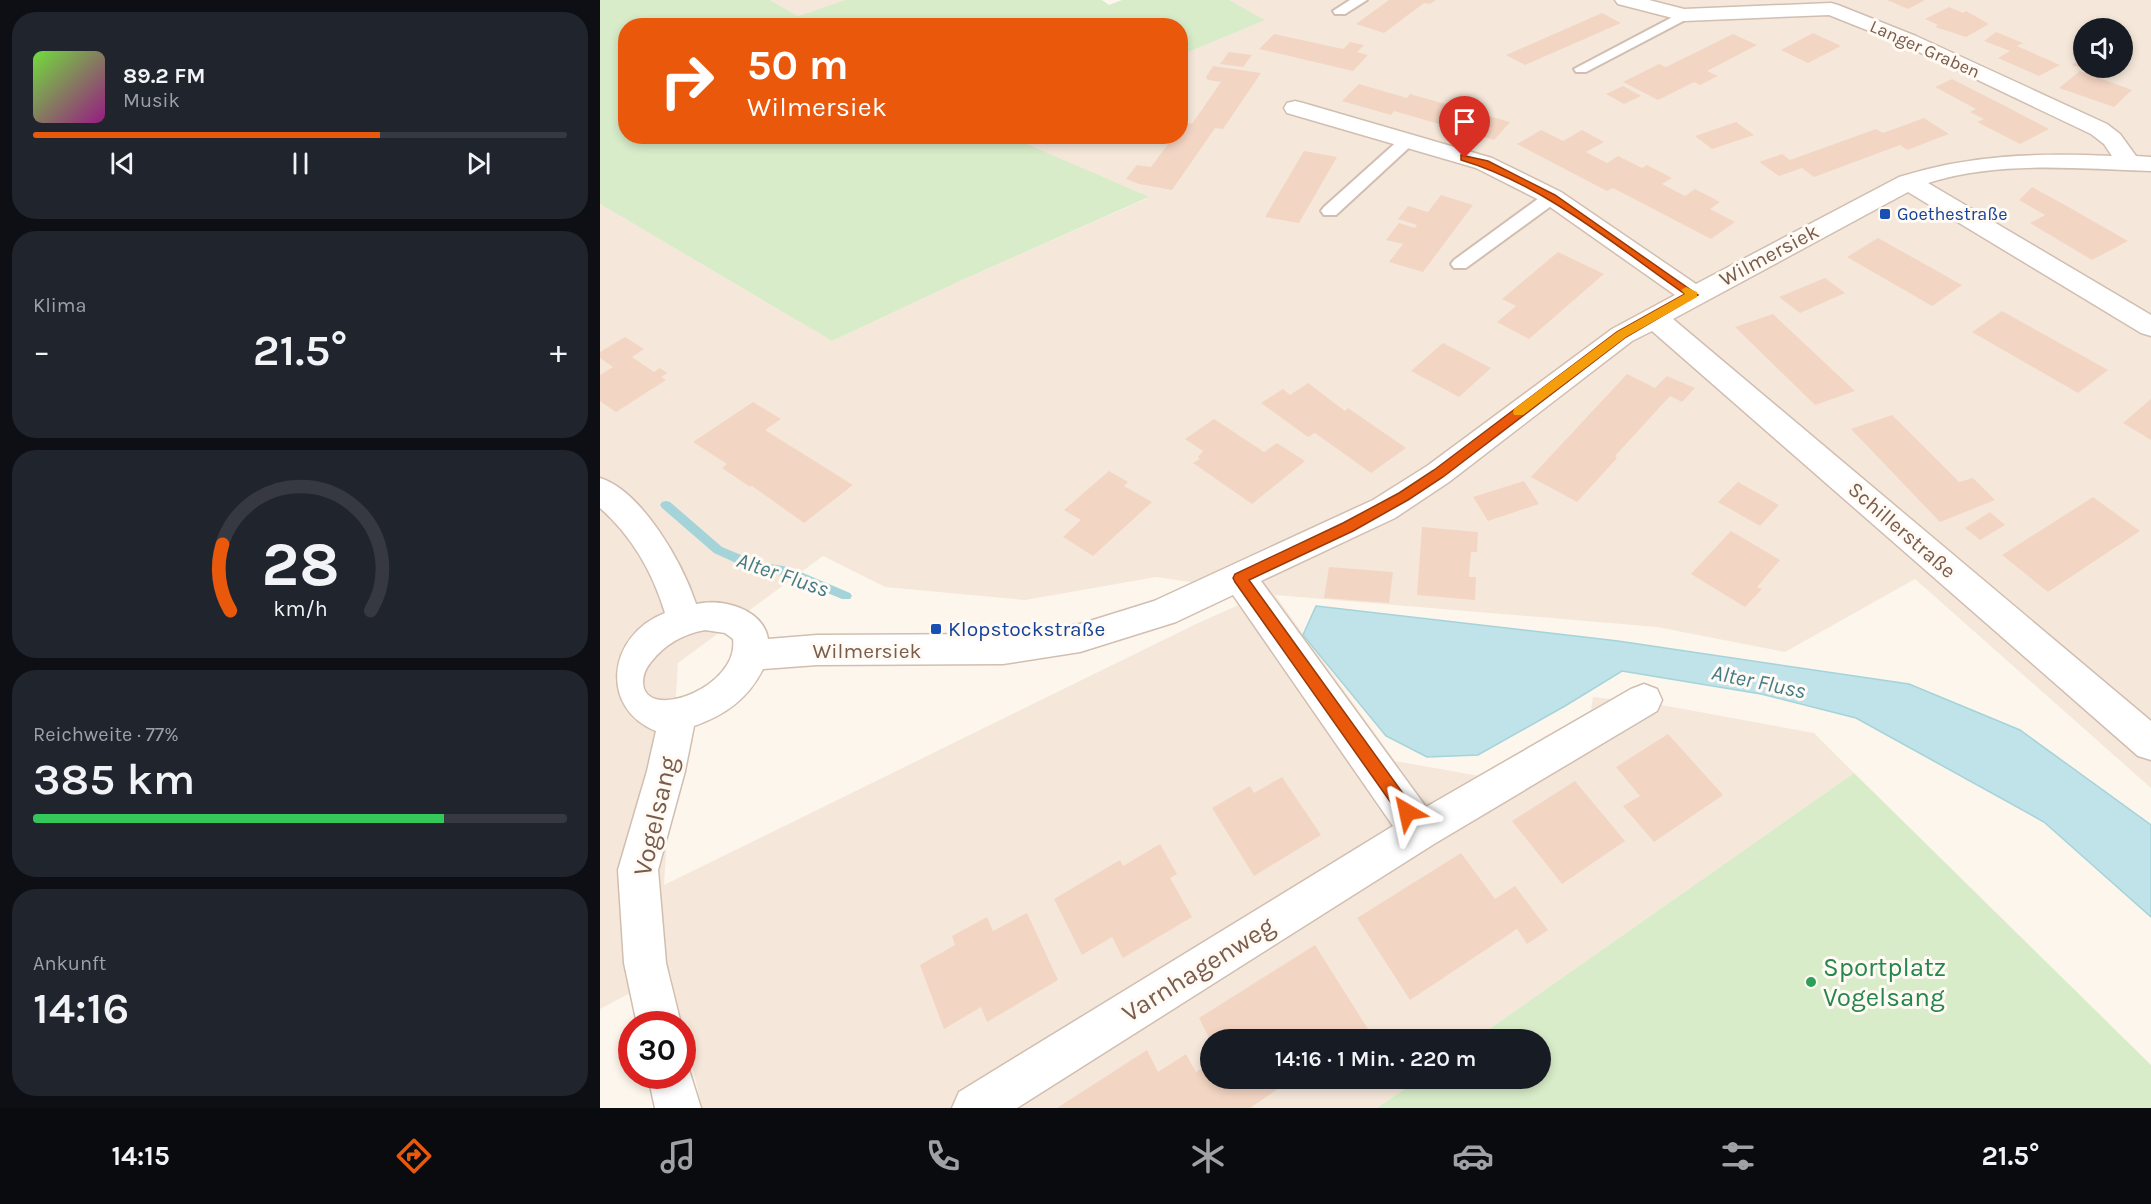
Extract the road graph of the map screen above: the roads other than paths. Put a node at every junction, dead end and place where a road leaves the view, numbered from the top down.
1 (1360, 0) edge
2 (1626, 0) edge
3 (1826, 4) edge
4 (1340, 11) dead end
5 (1684, 15) junction
6 (1581, 69) dead end
7 (1295, 108) dead end
8 (1407, 141) junction
9 (2140, 164) edge
10 (1908, 182) junction
11 (1552, 197) junction
12 (1330, 211) dead end
13 (1460, 264) dead end
14 (1693, 295) junction
15 (1652, 317) junction
16 (2151, 327) edge
17 (600, 490) edge
18 (1240, 578) junction
19 (684, 621) junction
20 (752, 655) junction
21 (613, 690) edge
22 (1644, 700) dead end
23 (678, 715) junction
24 (2151, 744) edge
25 (1420, 831) junction
26 (656, 1011) edge
27 (673, 1089) edge
28 (678, 1108) edge
29 (975, 1108) edge

1 - 4 lane
2 - 5 street, Langer Graben
3 - 5 street, Langer Graben
3 - 9 street, Langer Graben
5 - 6 lane
7 - 8 street
8 - 11 street
8 - 12 lane
9 - 10 street, Wilmersiek
10 - 14 street, Wilmersiek
10 - 16 street
11 - 13 lane
11 - 14 street
14 - 15 street, Wilmersiek
15 - 18 street, Wilmersiek
15 - 24 street, Schillerstraße
17 - 19 street
18 - 20 street, Wilmersiek
18 - 25 street
19 - 20 street
19 - 21 street
20 - 23 street
21 - 23 street
22 - 25 street, Varnhagenweg
23 - 26 street, Vogelsang
25 - 29 street, Varnhagenweg
27 - 28 street

